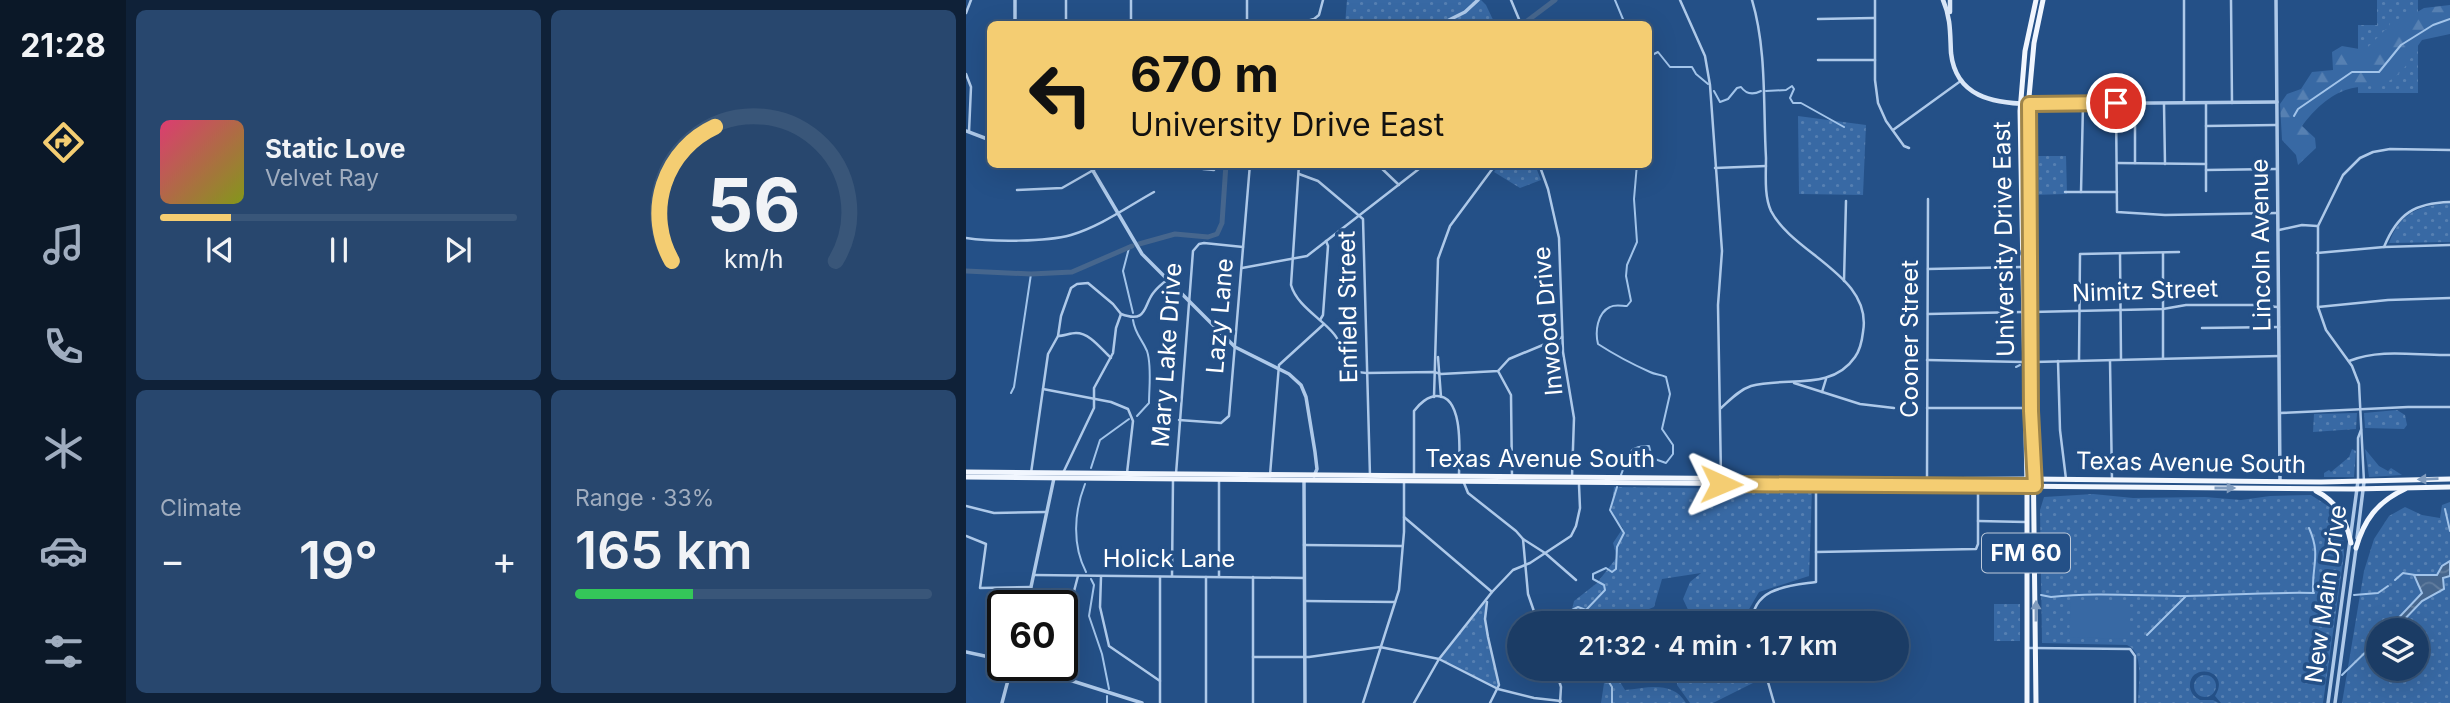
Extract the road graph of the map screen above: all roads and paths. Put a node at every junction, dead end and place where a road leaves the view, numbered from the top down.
1 (971, 0) edge
2 (1015, 0) edge
3 (1066, 0) edge
4 (1130, 0) edge
5 (1247, 0) edge
6 (1323, 0) edge
7 (1478, 0) edge
8 (1511, 0) edge
9 (1681, 0) edge
10 (1752, 0) edge
11 (1875, 0) edge
12 (1943, 0) edge
13 (1950, 0) edge
14 (2036, 0) edge
15 (2043, 0) edge
16 (2184, 0) edge
17 (2231, 0) edge
18 (2276, 0) edge
19 (966, 13) edge
20 (1950, 17) junction
21 (1874, 18) junction
22 (1818, 19) dead end
23 (1015, 21) edge
24 (1066, 21) edge
25 (1131, 21) edge
26 (1247, 21) edge
27 (1308, 21) edge
28 (1447, 21) edge
29 (1520, 21) edge
30 (1818, 60) dead end
31 (1875, 60) junction
32 (966, 74) edge
33 (1962, 80) junction
34 (2277, 102) junction
35 (2020, 103) junction
36 (2083, 103) junction
37 (2116, 103) junction
38 (2135, 103) junction
39 (2164, 103) junction
40 (2184, 103) junction
41 (2207, 103) junction
42 (2232, 103) junction
43 (2029, 104) junction
44 (2277, 125) junction
45 (2206, 126) junction
46 (1893, 130) junction
47 (968, 132) edge
48 (987, 139) edge
49 (1909, 148) dead end
50 (2450, 150) edge
51 (2117, 163) junction
52 (2135, 163) junction
53 (2165, 164) junction
54 (2206, 164) junction
55 (1766, 166) junction
56 (2022, 167) junction
57 (1090, 168) edge
58 (1097, 168) edge
59 (1250, 168) edge
60 (1299, 168) edge
61 (1381, 168) edge
62 (1420, 168) edge
63 (1541, 168) edge
64 (1715, 168) junction
65 (1493, 169) edge
66 (2278, 169) junction
67 (2206, 170) junction
68 (1092, 171) junction
69 (1298, 173) junction
70 (2029, 181) junction
71 (1399, 185) junction
72 (1017, 190) dead end
73 (2206, 191) dead end
74 (1154, 192) dead end
75 (2065, 192) dead end
76 (2081, 192) junction
77 (2117, 192) junction
78 (1928, 199) dead end
79 (1846, 201) dead end
80 (2450, 202) edge
81 (2278, 212) junction
82 (1117, 213) junction
83 (1360, 215) junction
84 (2022, 216) junction
85 (2318, 226) junction
86 (2278, 230) junction
87 (2030, 234) junction
88 (966, 238) edge
89 (1326, 241) junction
90 (2450, 245) edge
91 (2023, 246) junction
92 (1243, 247) junction
93 (2384, 247) junction
94 (2179, 252) dead end
95 (2163, 253) junction
96 (2317, 253) junction
97 (2120, 254) junction
98 (1292, 259) junction
99 (2030, 260) junction
100 (2023, 267) junction
101 (1242, 268) junction
102 (1928, 269) junction
103 (1167, 279) junction
104 (1844, 281) junction
105 (2450, 298) edge
106 (1188, 301) junction
107 (2279, 307) junction
108 (2318, 307) junction
109 (2163, 309) junction
110 (2121, 310) junction
111 (2079, 311) junction
112 (2027, 312) junction
113 (1121, 314) junction
114 (1928, 314) junction
115 (1320, 320) junction
116 (1324, 324) junction
117 (2279, 327) junction
118 (2202, 328) dead end
119 (1058, 336) junction
120 (1562, 337) junction
121 (1235, 347) junction
122 (1437, 353) junction
123 (2450, 355) edge
124 (2280, 356) junction
125 (1111, 358) junction
126 (2163, 358) junction
127 (2110, 359) junction
128 (2120, 359) junction
129 (1927, 360) junction
130 (2078, 360) junction
131 (2058, 361) junction
132 (2349, 361) junction
133 (2027, 362) junction
134 (1278, 369) junction
135 (1498, 371) junction
136 (1434, 372) junction
137 (1366, 373) junction
138 (1441, 374) junction
139 (1826, 378) junction
140 (1794, 383) junction
141 (1043, 389) junction
142 (1434, 389) junction
143 (1822, 392) junction
144 (1438, 397) junction
145 (1094, 399) junction
146 (1428, 399) junction
147 (2450, 407) edge
148 (1721, 408) junction
149 (1894, 408) dead end
150 (1927, 408) junction
151 (2024, 408) junction
152 (2361, 410) junction
153 (2280, 413) junction
154 (1179, 420) junction
155 (966, 472) edge
156 (1031, 472) junction
157 (1063, 473) junction
158 (1127, 473) junction
159 (1270, 475) junction
160 (1315, 475) junction
161 (1370, 476) junction
162 (1414, 476) junction
163 (1459, 476) junction
164 (966, 477) edge
165 (1175, 477) junction
166 (1512, 477) junction
167 (1572, 477) junction
168 (1616, 477) junction
169 (1054, 478) junction
170 (1850, 479) junction
171 (2035, 479) junction
172 (2066, 479) junction
173 (2450, 479) edge
174 (1219, 480) junction
175 (1304, 480) junction
176 (1927, 480) junction
177 (2112, 480) junction
178 (2189, 480) junction
179 (1404, 481) junction
180 (1425, 481) junction
181 (1721, 481) junction
182 (2280, 481) junction
183 (1464, 482) junction
184 (1533, 482) junction
185 (2027, 482) junction
186 (2361, 482) junction
187 (1579, 483) junction
188 (1816, 485) junction
189 (1979, 486) junction
190 (2035, 486) junction
191 (2054, 487) junction
192 (2450, 487) edge
193 (2190, 488) junction
194 (2407, 488) junction
195 (2280, 489) junction
196 (2313, 489) junction
197 (2361, 489) junction
198 (966, 506) edge
199 (2035, 507) junction
200 (1048, 512) junction
201 (1404, 516) junction
202 (1978, 521) junction
203 (2026, 522) junction
204 (966, 536) edge
205 (1523, 539) junction
206 (1304, 545) junction
207 (1403, 546) junction
208 (2353, 546) junction
209 (1816, 552) junction
210 (1545, 553) junction
211 (1525, 564) junction
212 (1034, 575) junction
213 (1078, 575) junction
214 (1101, 576) junction
215 (1160, 576) junction
216 (1172, 576) junction
217 (1219, 576) junction
218 (1206, 577) junction
219 (1253, 577) junction
220 (1304, 578) junction
221 (1576, 580) dead end
222 (1031, 587) junction
223 (1030, 590) edge
224 (1074, 590) edge
225 (1492, 592) junction
226 (1487, 599) junction
227 (1305, 601) junction
228 (1395, 602) junction
229 (1534, 611) edge
230 (1754, 611) edge
231 (2338, 631) junction
232 (2345, 631) junction
233 (1380, 647) junction
234 (2036, 647) junction
235 (2026, 648) junction
236 (966, 652) edge
237 (987, 657) edge
238 (1253, 657) junction
239 (1305, 657) junction
240 (1439, 659) junction
241 (1008, 681) edge
242 (1073, 681) edge
243 (1160, 681) junction
244 (1559, 681) edge
245 (1768, 681) edge
246 (1498, 689) junction
247 (1131, 701) edge
248 (1560, 702) edge
249 (1002, 703) edge
250 (1142, 703) edge
251 (1160, 703) edge
252 (1206, 703) edge
253 (1253, 703) edge
254 (1305, 703) edge
255 (1363, 703) edge
256 (1414, 703) edge
257 (1490, 703) edge
258 (1774, 703) edge
259 (2027, 703) edge
260 (2036, 703) edge
261 (2135, 703) edge
262 (2328, 703) edge
263 (2335, 703) edge

1 - 19 street
2 - 23 street
3 - 24 street
4 - 25 street
5 - 26 street
6 - 27 street
7 - 28 street
8 - 29 street
9 - 64 street
10 - 55 street
11 - 21 street
12 - 20 main road
13 - 20 main road
14 - 35 main road, University Drive East / FM 60
15 - 43 main road, University Drive East / FM 60
16 - 40 street
17 - 42 street
18 - 34 street, Lincoln Avenue
20 - 33 main road
21 - 22 street
21 - 31 street
30 - 31 street
31 - 46 street
32 - 47 street
33 - 35 main road
33 - 46 street
34 - 42 street
34 - 44 street, Lincoln Avenue
35 - 43 main road
35 - 56 main road, University Drive East / FM 60
36 - 37 street
36 - 43 street
36 - 76 street
37 - 38 street
37 - 51 street
38 - 39 street
38 - 52 street
39 - 40 street
39 - 53 street
40 - 41 street
41 - 42 street
41 - 45 street
43 - 70 main road, University Drive East / FM 60
44 - 45 street
44 - 66 street, Lincoln Avenue
45 - 54 street
46 - 49 street
47 - 48 street
50 - 85 street
51 - 52 street
51 - 77 street
52 - 53 street
53 - 54 street
54 - 67 street
55 - 64 street
55 - 104 street
56 - 70 main road
56 - 84 main road, University Drive East / FM 60
57 - 68 street
58 - 68 street
59 - 92 street, Lazy Lane
60 - 69 street
61 - 71 street
62 - 71 street
63 - 120 street, Inwood Drive
64 - 148 street
65 - 122 street
66 - 67 street
66 - 81 street, Lincoln Avenue
67 - 73 street
68 - 72 street
68 - 82 street
69 - 83 street, Enfield Street
69 - 98 street
70 - 87 main road, University Drive East / FM 60
71 - 83 street
74 - 82 street
75 - 76 street
76 - 77 street
77 - 81 street
78 - 102 street, Cooner Street
79 - 104 street
80 - 93 street
81 - 86 street, Lincoln Avenue
82 - 88 street
82 - 103 street
83 - 89 street
83 - 137 street, Enfield Street
84 - 87 main road
84 - 91 main road, University Drive East / FM 60
85 - 86 street
85 - 96 street
86 - 107 street, Lincoln Avenue
87 - 99 main road, University Drive East / FM 60
89 - 98 street
89 - 115 street
90 - 93 street
91 - 99 main road
91 - 100 main road, University Drive East / FM 60
92 - 101 street, Lazy Lane
92 - 106 street, Mary Lake Drive
93 - 96 street
94 - 95 street
95 - 97 street
95 - 109 street
96 - 108 street
97 - 110 street
97 - 111 street
98 - 101 street
98 - 115 street
99 - 112 main road, University Drive East / FM 60
100 - 102 street
100 - 112 main road, University Drive East / FM 60
101 - 121 street, Lazy Lane
102 - 114 street, Cooner Street
103 - 106 street
103 - 113 street
104 - 139 street
105 - 108 street
106 - 121 street
106 - 154 street, Mary Lake Drive
107 - 109 street, Nimitz Street
107 - 117 street, Lincoln Avenue
108 - 132 street
109 - 110 street, Nimitz Street
109 - 126 street
110 - 111 street, Nimitz Street
110 - 128 street
111 - 112 street, Nimitz Street
111 - 130 street
112 - 114 street, Nimitz Street
112 - 133 main road, University Drive East / FM 60
113 - 119 street
113 - 125 street
114 - 129 street, Cooner Street
115 - 116 street
116 - 134 street
116 - 137 street
117 - 118 street
117 - 124 street, Lincoln Avenue
119 - 125 street
119 - 141 street
120 - 135 street
120 - 167 street, Inwood Drive
121 - 134 street
121 - 154 street, Lazy Lane
122 - 136 street
122 - 138 street
123 - 132 street
124 - 126 street
124 - 153 street, Lincoln Avenue
125 - 145 street
126 - 128 street
127 - 128 street
127 - 130 street
127 - 177 street
129 - 133 street
129 - 150 street, Cooner Street
130 - 131 street
131 - 133 street
131 - 172 street
132 - 152 street
133 - 151 main road, University Drive East / FM 60
133 - 171 main road, University Drive East / FM 60
134 - 159 street
134 - 160 street
135 - 138 street
135 - 166 street
136 - 137 street
136 - 138 street
136 - 142 street
137 - 161 street, Enfield Street
138 - 144 street
139 - 140 street
139 - 143 street
140 - 143 street
140 - 148 street
141 - 145 street
141 - 156 street
142 - 144 street
142 - 146 street
143 - 149 street
144 - 146 street
144 - 163 street
145 - 157 street
145 - 158 street
146 - 162 street
147 - 152 street
148 - 181 street
150 - 151 street
150 - 176 street, Cooner Street
151 - 185 main road, University Drive East / FM 60
152 - 153 street
152 - 186 street
153 - 182 street, Lincoln Avenue
154 - 165 street, Mary Lake Drive
155 - 156 main road, Texas Avenue South
156 - 157 main road, Texas Avenue South
157 - 158 main road, Texas Avenue South
157 - 169 street
158 - 165 main road, Texas Avenue South
159 - 160 main road, Texas Avenue South
159 - 165 main road, Texas Avenue South
160 - 161 main road, Texas Avenue South
160 - 175 street
161 - 162 main road, Texas Avenue South
162 - 163 main road, Texas Avenue South
163 - 166 main road, Texas Avenue South
163 - 180 main road
164 - 169 main road, Texas Avenue South
165 - 169 main road, Texas Avenue South
165 - 174 main road, Texas Avenue South
165 - 216 street, Mary Lake Drive
166 - 167 main road, Texas Avenue South
167 - 168 main road, Texas Avenue South
167 - 184 main road
168 - 181 main road, Texas Avenue South
168 - 187 main road
169 - 200 street
170 - 176 main road, Texas Avenue South
170 - 181 main road, Texas Avenue South
170 - 188 main road
171 - 172 main road, Texas Avenue South
171 - 185 main road, Texas Avenue South
171 - 190 main road, University Drive East / FM 60
172 - 177 main road, Texas Avenue South
173 -> 186 main road, Texas Avenue South
174 - 175 main road, Texas Avenue South
174 - 217 street
175 - 179 main road, Texas Avenue South
175 - 206 street
176 - 185 main road, Texas Avenue South
177 - 178 main road, Texas Avenue South
178 - 182 main road, Texas Avenue South
178 - 193 main road
179 - 180 main road, Texas Avenue South
179 - 201 street
180 - 183 main road, Texas Avenue South
181 - 187 main road, Texas Avenue South
181 - 188 main road, Texas Avenue South
182 - 186 main road, Texas Avenue South
182 - 195 street, Lincoln Avenue
183 - 184 main road, Texas Avenue South
183 - 205 street
184 - 187 main road, Texas Avenue South
185 - 189 main road, Texas Avenue South
185 - 190 main road, Texas Avenue South
185 - 203 main road, FM 60
186 - 197 street, New Main Drive
187 - 210 street
188 - 189 main road, Texas Avenue South
188 - 209 street
189 - 202 street
190 - 191 main road, Texas Avenue South
190 - 199 main road, FM 60
191 - 193 main road, Texas Avenue South
191 - 199 main road
192 - 194 main road, Texas Avenue South
193 -> 195 main road, Texas Avenue South
194 - 197 main road, Texas Avenue South
194 - 208 main road
195 - 196 main road, Texas Avenue South
196 - 197 main road, Texas Avenue South
196 - 208 main road
197 - 208 street, New Main Drive
198 - 200 street
234 -> 199 main road, FM 60
200 - 212 street
201 - 207 street
201 - 225 street
202 - 203 street
202 - 209 street
203 - 235 main road, FM 60
204 - 222 street
205 - 210 street
205 - 211 street
206 - 207 street
206 - 220 street
207 - 228 street
208 - 231 street, New Main Drive
208 - 232 street, New Main Drive
209 - 230 street
210 - 211 street
210 - 221 street
211 - 225 street
211 - 229 street
212 - 213 street, Holick Lane
212 - 222 street
213 - 214 street, Holick Lane
213 - 224 street
214 - 215 street, Holick Lane
214 - 243 street
215 - 216 street, Holick Lane
215 - 243 street
216 - 218 street, Holick Lane
217 - 218 street, Holick Lane
217 - 219 street, Holick Lane
218 - 252 street
219 - 220 street, Holick Lane
219 - 238 street
220 - 227 street
222 - 223 street
225 - 226 street
226 - 240 street
226 - 246 street
227 - 228 street
227 - 239 street
228 - 233 street
231 - 232 street
231 - 262 street, New Main Drive
232 - 263 street, New Main Drive
233 - 239 street
233 - 240 street
233 - 255 street
234 - 235 street
234 - 260 main road, FM 60
234 - 261 street
235 - 259 main road, FM 60
236 - 237 street
238 - 239 street
238 - 253 street
239 - 254 street
240 - 246 street
240 - 256 street
241 - 249 street
242 - 247 street
243 - 251 street
244 - 248 street
245 - 258 street
246 - 248 street
246 - 257 street
247 - 250 street

